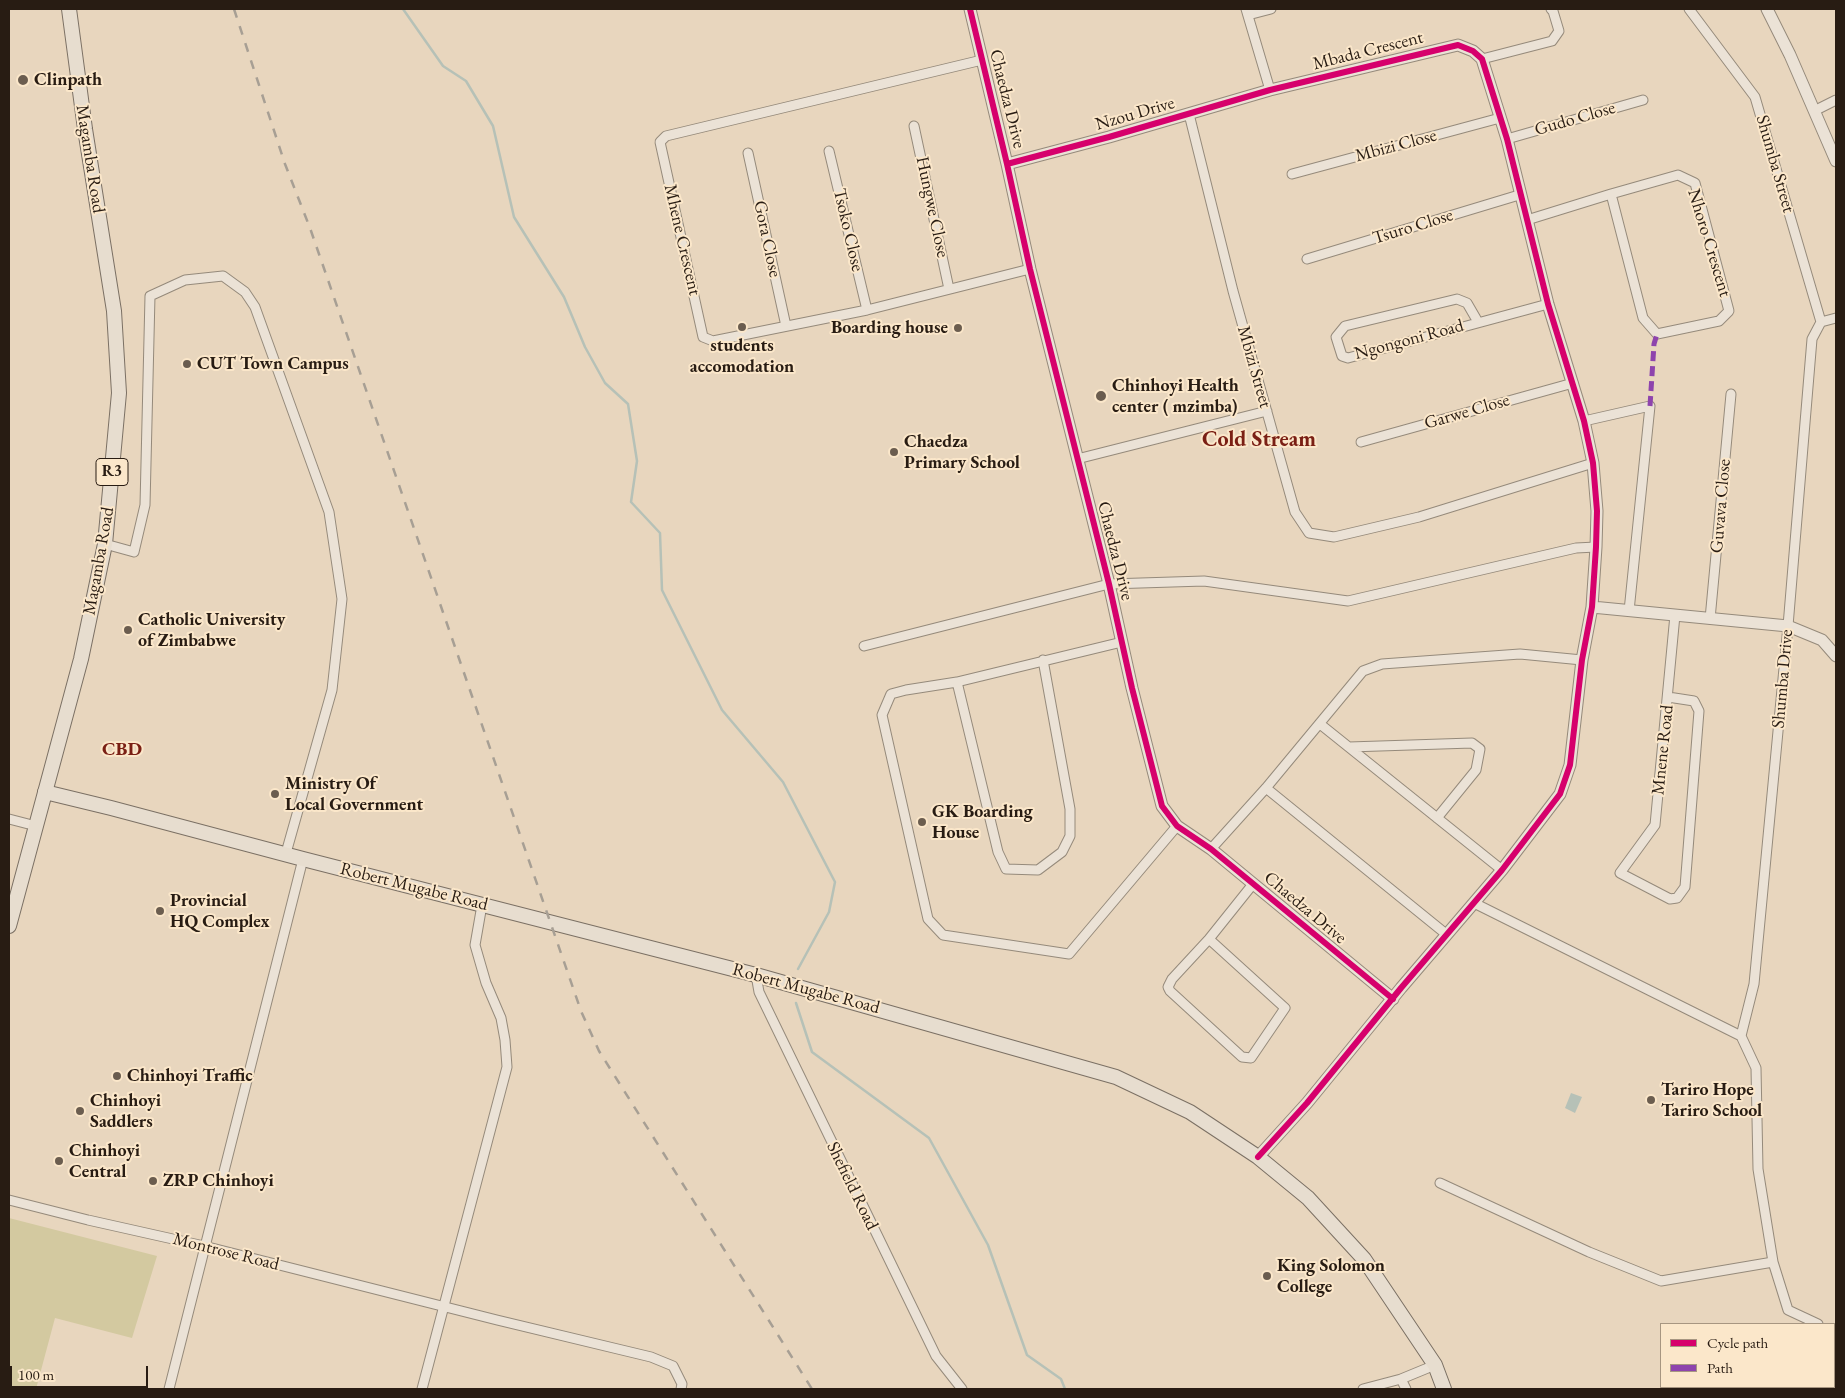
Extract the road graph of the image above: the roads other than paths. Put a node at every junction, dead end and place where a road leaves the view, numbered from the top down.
1 (69, 9) edge
2 (970, 9) edge
3 (1271, 9) edge
4 (1551, 9) edge
5 (1688, 9) edge
6 (1767, 9) edge
7 (1247, 12) edge
8 (1482, 59) junction
9 (982, 60) junction
10 (1270, 90) junction
11 (1644, 100) dead end
12 (1836, 100) edge
13 (1814, 110) junction
14 (1189, 114) junction
15 (1500, 118) junction
16 (914, 126) dead end
17 (1507, 139) junction
18 (829, 150) dead end
19 (748, 153) dead end
20 (1836, 162) edge
21 (1007, 164) junction
22 (1292, 174) dead end
23 (1611, 194) junction
24 (1520, 195) junction
25 (1527, 220) junction
26 (1307, 260) dead end
27 (1030, 270) junction
28 (949, 289) junction
29 (1548, 304) junction
30 (867, 310) junction
31 (1836, 318) edge
32 (1478, 322) junction
33 (1821, 322) junction
34 (786, 326) junction
35 (1573, 383) junction
36 (1731, 394) dead end
37 (1267, 411) junction
38 (1584, 420) junction
39 (1361, 442) dead end
40 (1077, 459) junction
41 (1593, 463) junction
42 (105, 544) junction
43 (1596, 547) junction
44 (1109, 584) junction
45 (1592, 607) junction
46 (1629, 611) junction
47 (1675, 615) junction
48 (1710, 619) junction
49 (1788, 626) junction
50 (1122, 642) junction
51 (864, 646) dead end
52 (1836, 656) edge
53 (1043, 660) junction
54 (1582, 660) junction
55 (956, 682) junction
56 (1668, 697) junction
57 (1320, 724) junction
58 (1349, 746) junction
59 (1266, 788) junction
60 (45, 792) junction
61 (1437, 818) junction
62 (9, 819) edge
63 (36, 826) junction
64 (1176, 826) junction
65 (1211, 849) junction
66 (286, 853) junction
67 (303, 859) junction
68 (1502, 870) junction
69 (1253, 884) junction
70 (1474, 904) junction
71 (482, 905) junction
72 (9, 926) edge
73 (1446, 934) junction
74 (1209, 939) junction
75 (756, 975) junction
76 (1393, 999) junction
77 (1741, 1036) junction
78 (1258, 1157) junction
79 (1440, 1183) dead end
80 (9, 1200) edge
81 (204, 1246) junction
82 (1773, 1262) junction
83 (443, 1306) junction
84 (1816, 1323) edge
85 (1435, 1365) junction
86 (1401, 1379) junction
87 (169, 1389) edge
88 (422, 1389) edge
89 (681, 1389) edge
90 (962, 1389) edge
91 (1363, 1389) edge
92 (1406, 1389) edge
93 (1444, 1389) edge

1 - 42 main road, Magamba Road / R3
2 - 9 street, Chaedza Drive
3 - 7 street
4 - 8 street
5 - 33 street, Shumba Street
6 - 13 street
7 - 10 street
8 - 10 street, Mbada Crescent
8 - 15 street
9 - 21 street, Chaedza Drive
9 - 34 street, Mhene Crescent
10 - 14 street, Nzou Drive
11 - 17 street, Gudo Close
12 - 13 street
13 - 20 street
14 - 21 street, Nzou Drive
14 - 37 street, Mbizi Street
15 - 17 street
15 - 22 street, Mbizi Close
16 - 28 street, Hungwe Close
17 - 24 street
18 - 30 street, Tsoko Close
19 - 34 street, Gora Close
21 - 27 street, Chaedza Drive
23 - 23 street, Nhoro Crescent
23 - 25 street, Nhoro Crescent
24 - 25 street
24 - 26 street, Tsuro Close
25 - 29 street
27 - 28 street, Mhene Crescent
27 - 40 street, Chaedza Drive
28 - 30 street, Mhene Crescent
29 - 32 street, Ngongoni Road
29 - 35 street
30 - 34 street, Mhene Crescent
31 - 33 street
32 - 32 street, Ngongoni Road
33 - 49 street, Shumba Drive
35 - 38 street
35 - 39 street, Garwe Close
36 - 48 street, Guvava Close
37 - 40 street
37 - 41 street, Mbizi Street
38 - 41 street
38 - 46 street
40 - 44 street, Chaedza Drive
41 - 43 street
42 - 60 main road, Magamba Road / R3
42 - 66 street
43 - 44 street
43 - 45 street
44 - 50 street, Chaedza Drive
44 - 51 street
45 - 46 street
45 - 54 street
46 - 47 street
47 - 48 street
47 - 56 street, Mnene Road
48 - 49 street
49 - 52 street
49 - 77 street, Shumba Drive
50 - 53 street
50 - 64 street, Chaedza Drive
53 - 55 street
53 - 55 street
54 - 57 street
54 - 68 street
55 - 64 street
56 - 56 street, Mnene Road
57 - 58 street
57 - 59 street
58 - 61 street
58 - 61 street
59 - 65 street
59 - 73 street
60 - 63 main road, Magamba Road / R3
60 - 66 main road, Robert Mugabe Road
61 - 68 street
62 - 63 street
63 - 72 main road, Magamba Road / R3
64 - 65 street, Chaedza Drive
65 - 69 street, Chaedza Drive
66 - 67 main road, Robert Mugabe Road
67 - 71 main road, Robert Mugabe Road
67 - 81 street
68 - 70 street
69 - 74 street
69 - 76 street, Chaedza Drive
70 - 73 street
70 - 77 street
71 - 75 main road, Robert Mugabe Road
71 - 83 street
73 - 76 street
74 - 74 street
75 - 78 main road, Robert Mugabe Road
75 - 90 street, Shefield Road
76 - 78 street
77 - 82 street
78 - 85 main road, Robert Mugabe Road
79 - 82 street
80 - 81 street, Montrose Road
81 - 83 street, Montrose Road
81 - 87 street
82 - 84 street
83 - 88 street
83 - 89 street, Montrose Road
85 - 86 street
85 - 93 main road, Robert Mugabe Road
86 - 91 street
86 - 92 street

